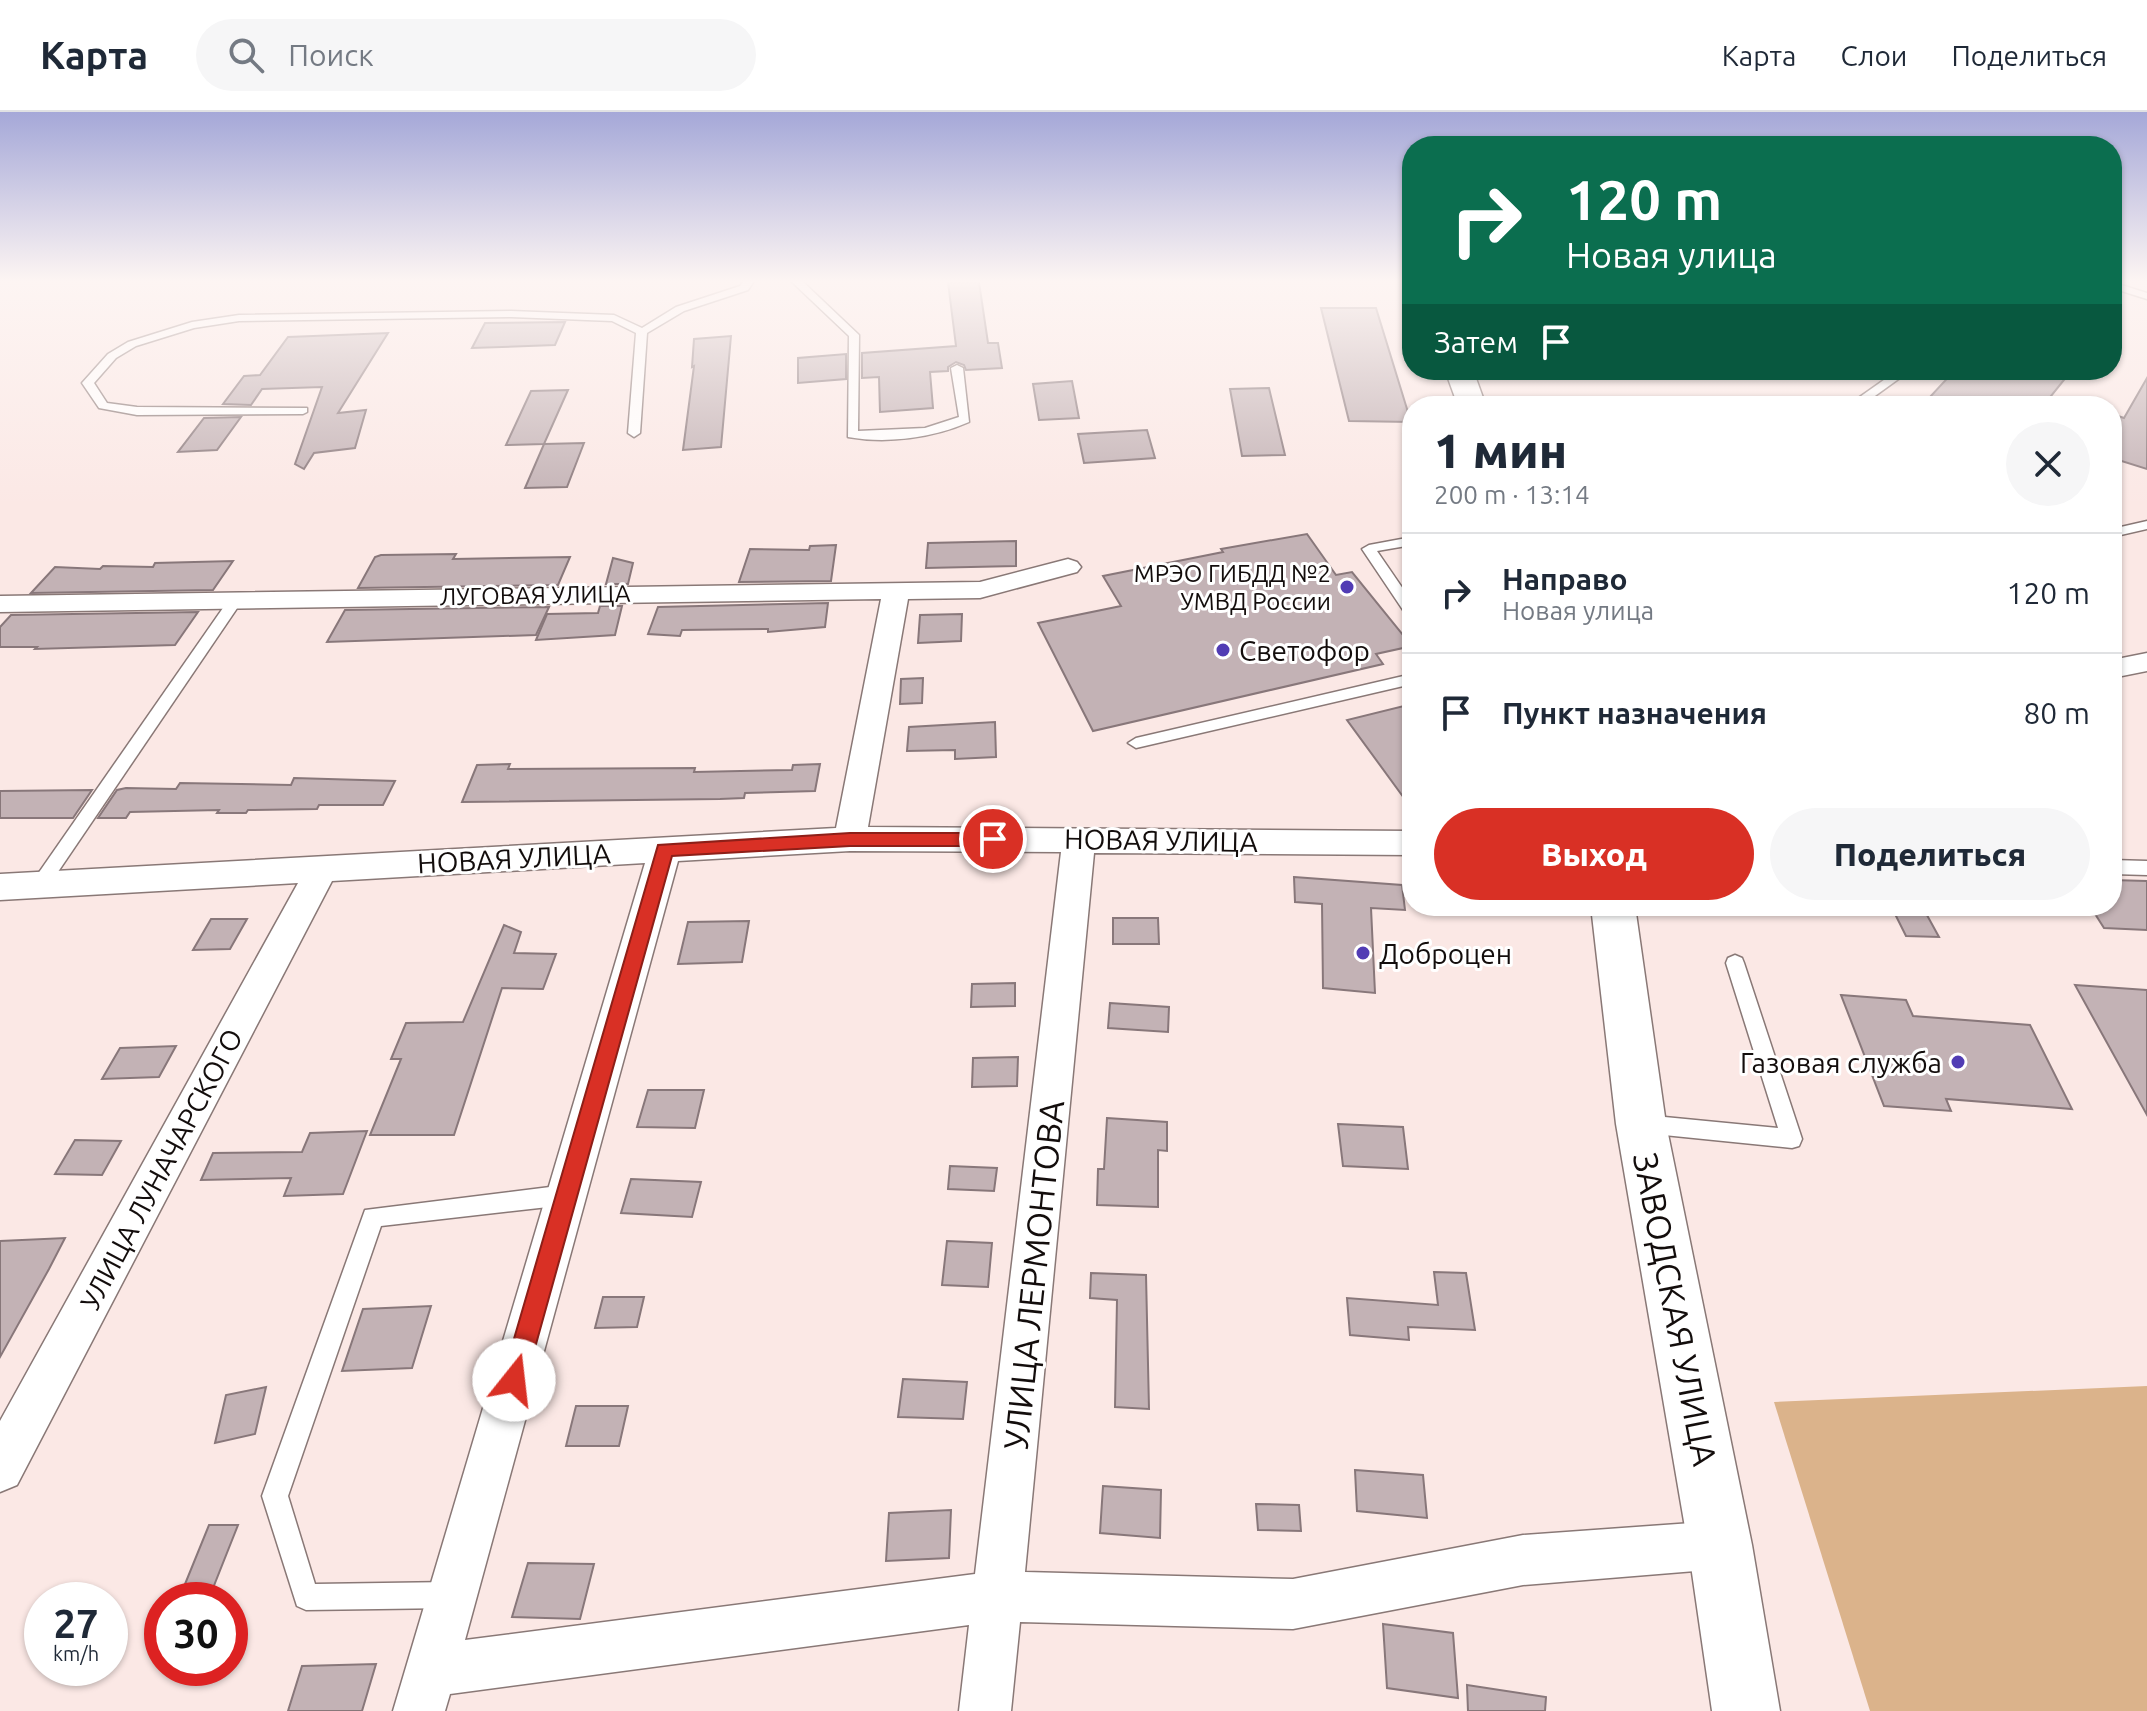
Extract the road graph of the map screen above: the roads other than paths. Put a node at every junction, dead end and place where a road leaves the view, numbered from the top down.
1 (113, 356) edge
2 (640, 356) edge
3 (854, 356) edge
4 (957, 368) dead end
5 (1891, 380) edge
6 (1867, 396) edge
7 (303, 410) dead end
8 (634, 433) dead end
9 (2147, 525) edge
10 (2122, 531) edge
11 (1402, 543) edge
12 (1068, 567) dead end
13 (896, 591) junction
14 (237, 598) junction
15 (1402, 598) edge
16 (0, 604) edge
17 (2147, 662) edge
18 (2122, 667) edge
19 (1402, 681) edge
20 (1136, 743) dead end
21 (850, 839) junction
22 (1079, 839) junction
23 (1402, 843) edge
24 (665, 850) junction
25 (2122, 867) edge
26 (2147, 868) edge
27 (322, 869) junction
28 (39, 886) junction
29 (0, 887) edge
30 (1614, 916) edge
31 (1735, 963) dead end
32 (1641, 1124) junction
33 (566, 1195) junction
34 (0, 1468) edge
35 (1720, 1545) junction
36 (453, 1595) junction
37 (999, 1596) junction
38 (425, 1691) edge
39 (985, 1711) edge
40 (1746, 1711) edge

1 - 7 lane
2 - 8 lane
3 - 4 lane
5 - 6 lane
9 - 10 lane
11 - 15 lane
12 - 13 street, ЛУГОВАЯ УЛИЦА
13 - 14 street, ЛУГОВАЯ УЛИЦА
13 - 21 street
14 - 16 street, ЛУГОВАЯ УЛИЦА
14 - 28 lane
17 - 18 street
19 - 20 lane
21 - 22 street, НОВАЯ УЛИЦА
21 - 24 street, НОВАЯ УЛИЦА
22 - 23 street, НОВАЯ УЛИЦА
22 - 37 street, УЛИЦА ЛЕРМОНТОВА
24 - 27 street, НОВАЯ УЛИЦА
24 - 33 street
25 - 26 lane
27 - 28 street, НОВАЯ УЛИЦА
27 - 34 street, УЛИЦА ЛУНАЧАРСКОГО
28 - 29 street, НОВАЯ УЛИЦА
30 - 32 street, ЗАВОДСКАЯ УЛИЦА
31 - 32 lane
32 - 35 street, ЗАВОДСКАЯ УЛИЦА
33 - 36 street
33 - 36 lane
35 - 37 street
35 - 40 street, ЗАВОДСКАЯ УЛИЦА
36 - 38 street
37 - 38 street
37 - 39 street, УЛИЦА ЛЕРМОНТОВА

